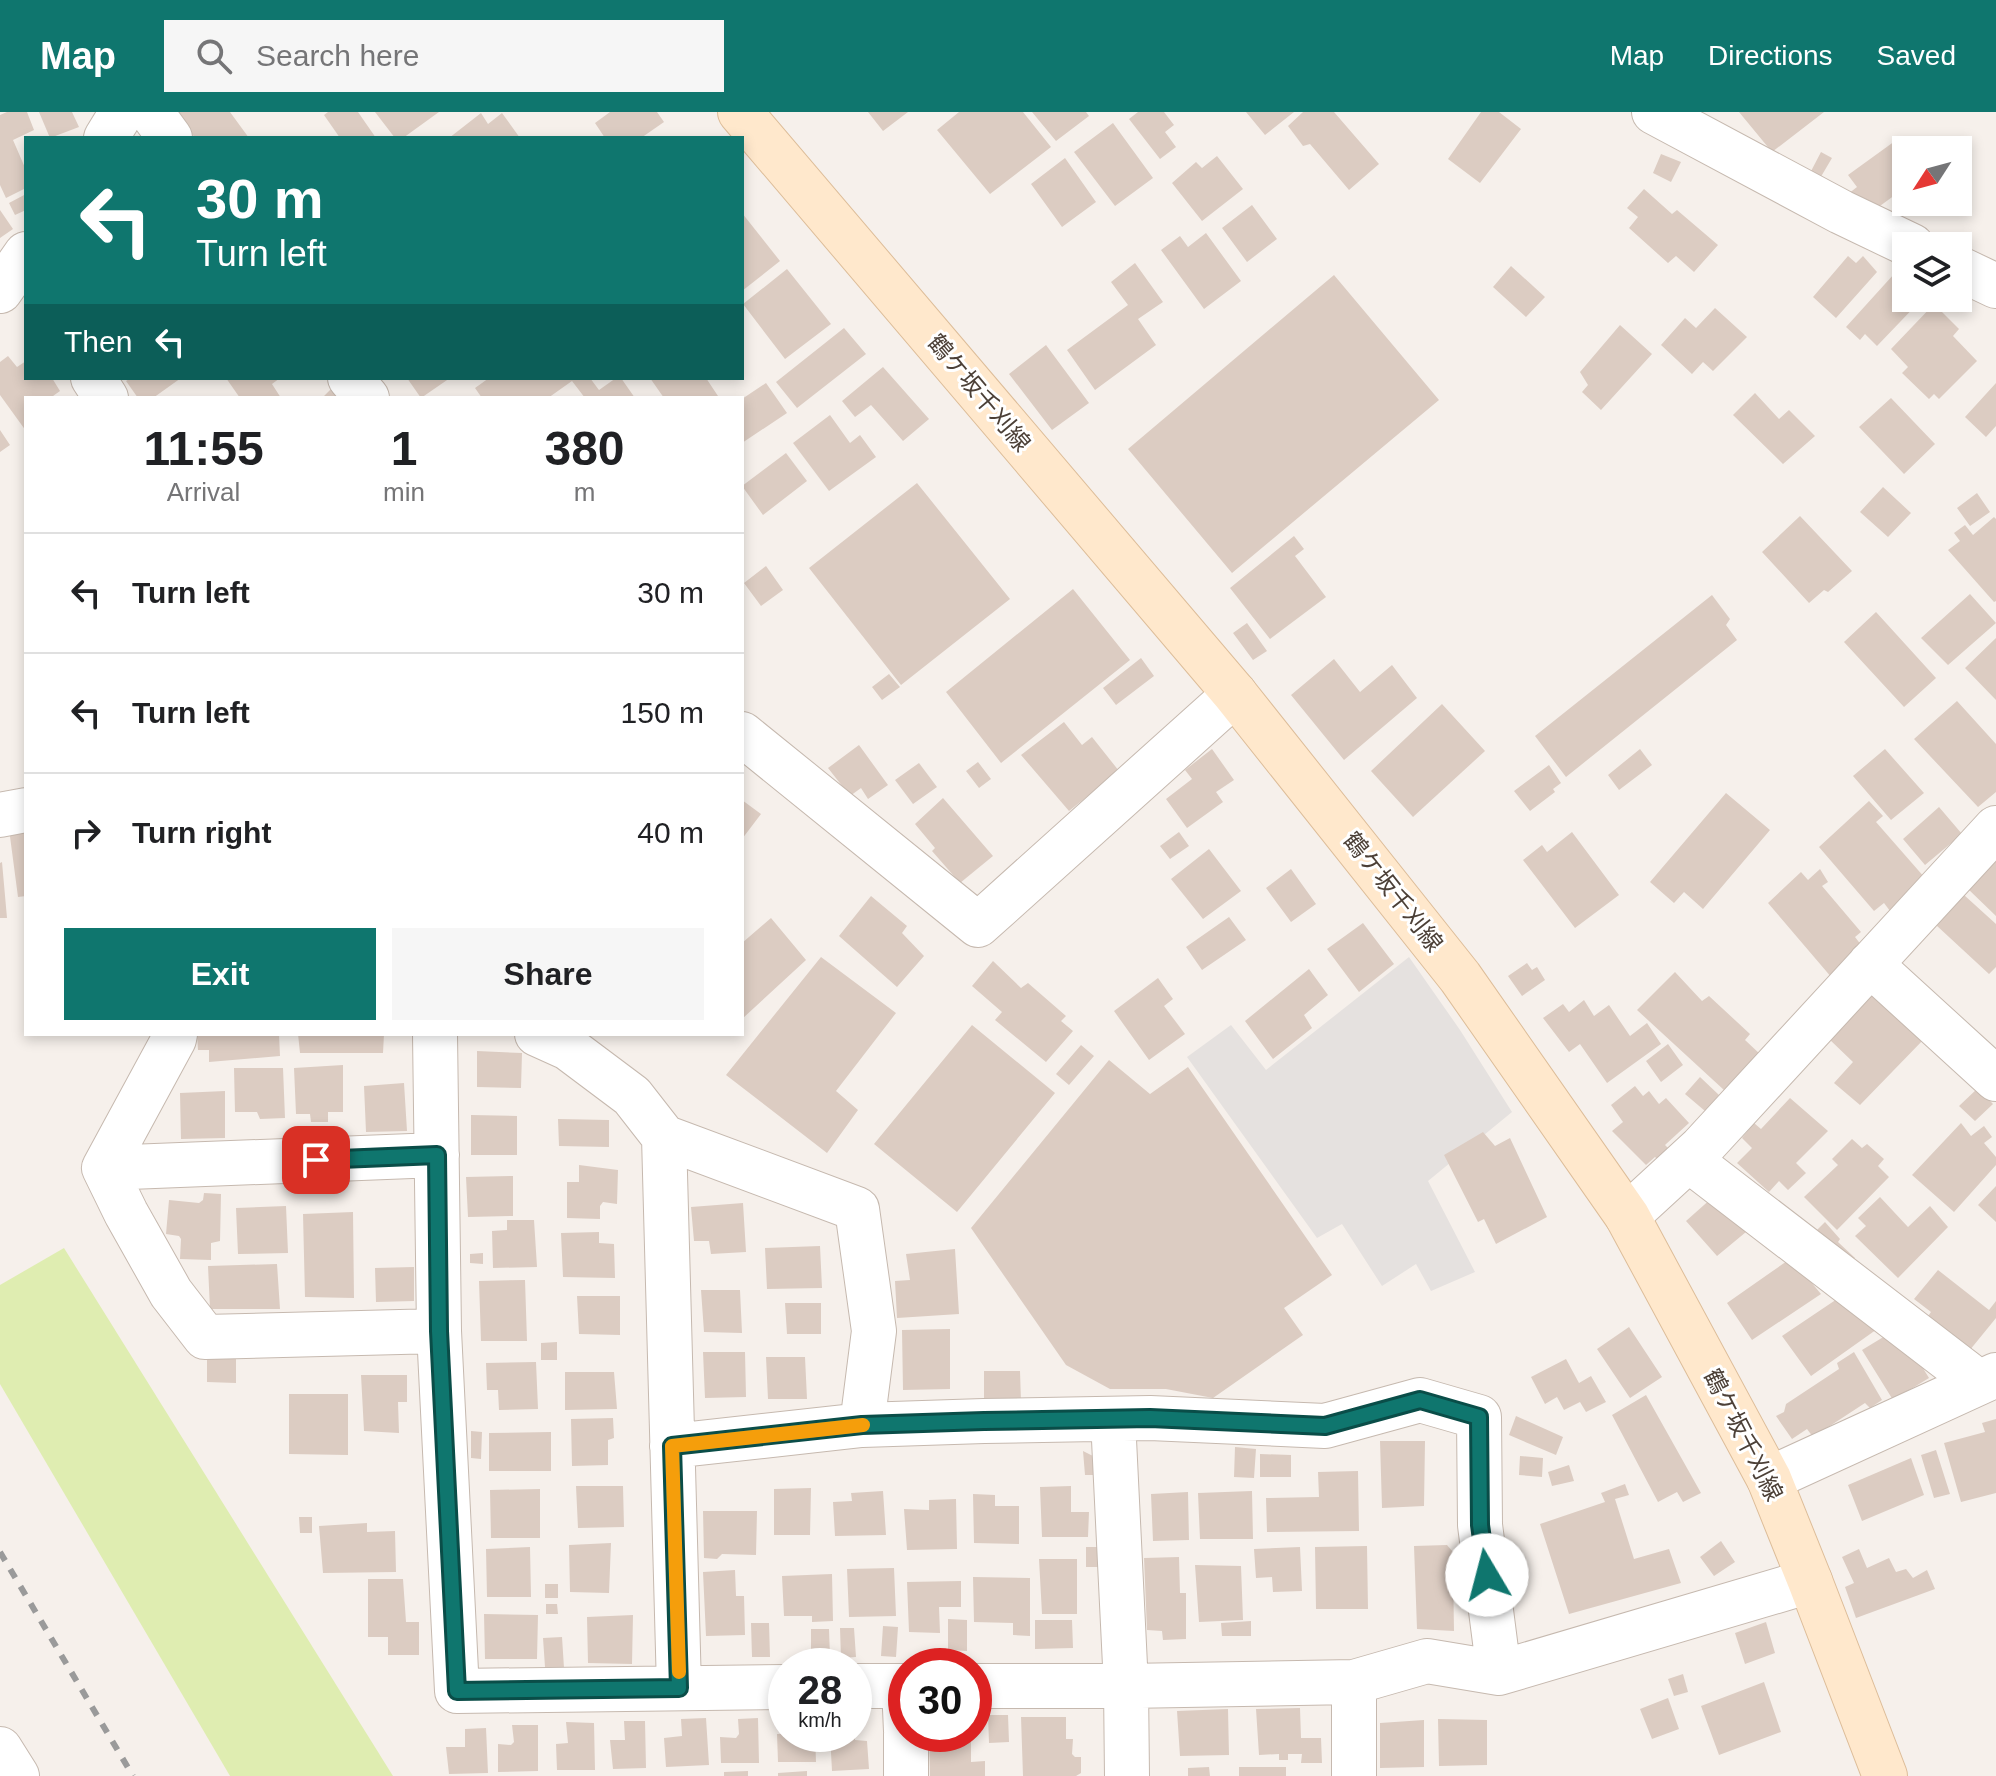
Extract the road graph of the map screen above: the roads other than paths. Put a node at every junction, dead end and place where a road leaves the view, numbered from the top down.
1 (122, 112) edge
2 (151, 112) edge
3 (740, 112) edge
4 (1654, 112) edge
5 (107, 136) edge
6 (169, 136) edge
7 (1892, 236) edge
8 (1972, 275) edge
9 (1996, 286) edge
10 (352, 380) edge
11 (365, 396) edge
12 (1235, 694) junction
13 (744, 736) edge
14 (24, 810) edge
15 (0, 815) edge
16 (1996, 828) edge
17 (1870, 964) junction
18 (175, 1036) edge
19 (435, 1036) edge
20 (541, 1036) edge
21 (1996, 1079) edge
22 (664, 1137) junction
23 (437, 1155) junction
24 (1689, 1160) junction
25 (104, 1168) junction
26 (1627, 1216) junction
27 (439, 1331) junction
28 (1987, 1378) edge
29 (1113, 1419) junction
30 (862, 1425) junction
31 (672, 1446) junction
32 (1769, 1479) junction
33 (1810, 1581) junction
34 (1499, 1673) junction
35 (1354, 1682) junction
36 (992, 1686) edge
37 (1126, 1686) junction
38 (768, 1687) edge
39 (679, 1688) junction
40 (0, 1749) edge
41 (906, 1752) edge
42 (17, 1776) edge
43 (906, 1776) edge
44 (1127, 1776) edge
45 (1354, 1776) edge
46 (1885, 1776) edge

1 - 5 street
2 - 6 street
3 - 12 main road, 鶴ケ坂千刈線
4 - 7 street
8 - 9 street
10 - 11 street
12 - 13 street
12 - 26 main road, 鶴ケ坂千刈線
14 - 15 street
16 - 17 street
17 - 21 street
17 - 24 street
18 - 25 street
19 - 23 street
20 - 22 street
22 - 30 street
22 - 31 street
23 - 25 street
23 - 27 street
24 - 26 street
24 - 28 street
25 - 27 street
26 - 32 main road, 鶴ケ坂千刈線
27 - 39 street
28 - 32 street
29 - 30 street
29 - 34 street
29 - 37 street
30 - 31 street
31 - 39 street
32 - 33 main road, 鶴ケ坂千刈線
33 - 34 street
33 - 46 main road, 鶴ケ坂千刈線
34 - 35 street
35 - 37 street
35 - 45 street
36 - 37 street
37 - 44 street
38 - 39 street
40 - 42 street
41 - 43 street

